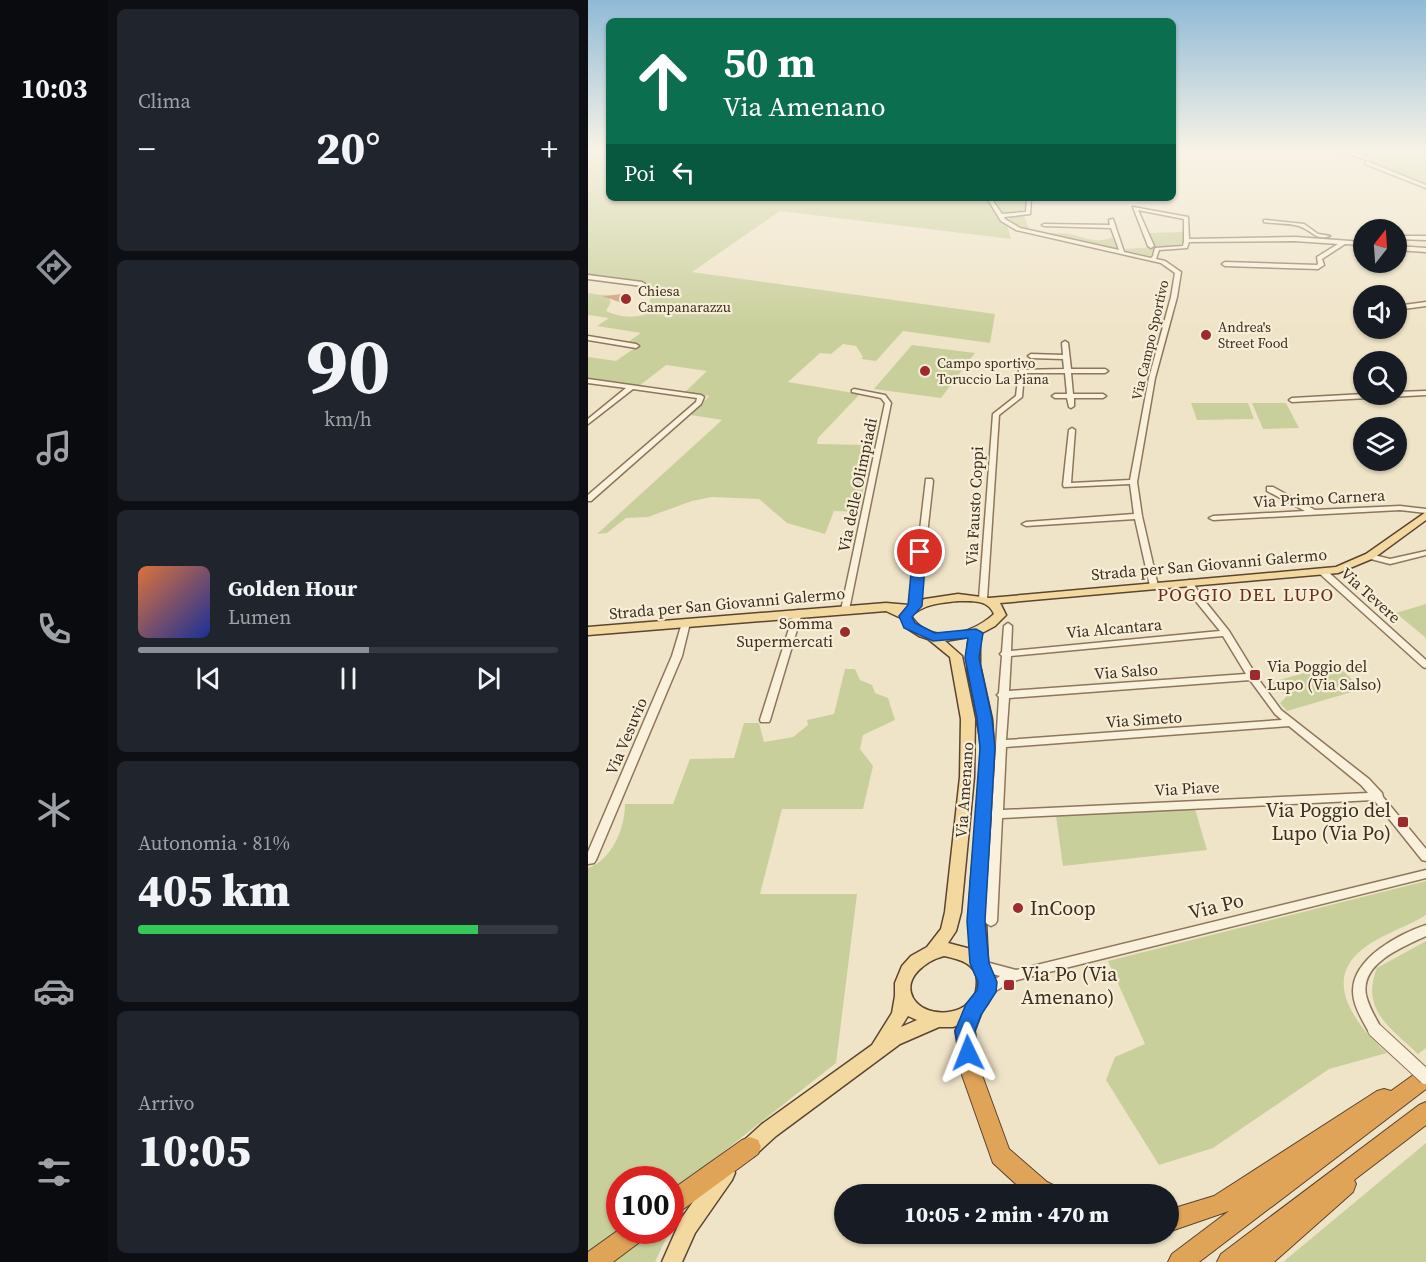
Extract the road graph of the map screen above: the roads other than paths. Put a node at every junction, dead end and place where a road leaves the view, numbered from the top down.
1 (997, 210) edge
2 (1028, 210) edge
3 (1136, 210) edge
4 (1145, 210) edge
5 (1001, 216) junction
6 (1111, 220) dead end
7 (1266, 220) dead end
8 (1044, 225) dead end
9 (1113, 227) junction
10 (1407, 237) edge
11 (1426, 238) edge
12 (1187, 241) junction
13 (1353, 241) edge
14 (1353, 241) edge
15 (1346, 243) junction
16 (1151, 246) dead end
17 (1407, 249) edge
18 (1426, 250) edge
19 (1122, 253) junction
20 (1152, 260) junction
21 (1225, 264) dead end
22 (588, 277) edge
23 (642, 284) dead end
24 (1426, 304) edge
25 (1407, 307) edge
26 (588, 338) edge
27 (1065, 343) dead end
28 (636, 346) dead end
29 (1031, 356) dead end
30 (1066, 357) junction
31 (1068, 370) junction
32 (1105, 371) dead end
33 (588, 381) edge
34 (633, 387) junction
35 (854, 391) dead end
36 (1426, 393) edge
37 (1407, 394) edge
38 (1055, 396) dead end
39 (1071, 396) junction
40 (1102, 396) dead end
41 (1353, 396) edge
42 (1292, 400) dead end
43 (1071, 406) dead end
44 (588, 422) edge
45 (1072, 429) dead end
46 (929, 482) dead end
47 (1133, 482) junction
48 (1270, 489) dead end
49 (588, 499) edge
50 (1315, 513) junction
51 (1426, 513) edge
52 (1138, 516) junction
53 (1213, 518) dead end
54 (1026, 524) dead end
55 (1426, 553) edge
56 (1370, 556) junction
57 (1323, 572) junction
58 (1189, 583) junction
59 (1154, 586) junction
60 (1015, 596) junction
61 (986, 600) junction
62 (1000, 609) junction
63 (845, 610) junction
64 (910, 610) junction
65 (798, 614) junction
66 (686, 623) junction
67 (1008, 626) dead end
68 (588, 631) edge
69 (976, 633) junction
70 (1226, 633) junction
71 (933, 637) junction
72 (1005, 654) junction
73 (1426, 666) edge
74 (1253, 677) junction
75 (1002, 695) junction
76 (765, 720) dead end
77 (1288, 723) junction
78 (1001, 744) junction
79 (1378, 796) junction
80 (996, 814) junction
81 (1426, 856) edge
82 (590, 860) edge
83 (1426, 874) edge
84 (991, 921) dead end
85 (1426, 930) edge
86 (934, 950) junction
87 (981, 964) junction
88 (1016, 975) junction
89 (986, 992) junction
90 (904, 995) junction
91 (973, 1010) junction
92 (936, 1020) junction
93 (870, 1056) junction
94 (1426, 1071) edge
95 (1426, 1077) edge
96 (1426, 1113) edge
97 (750, 1147) junction
98 (1032, 1184) edge
99 (684, 1195) edge
100 (1179, 1218) edge
101 (618, 1244) edge
102 (594, 1262) edge
103 (672, 1262) edge
104 (1180, 1262) edge
105 (1229, 1262) edge
106 (1257, 1262) edge

1 - 5 street, Via Campo Sportivo
2 - 5 street
3 - 16 street
4 - 12 street
5 - 19 street, Via Campo Sportivo
6 - 9 street
7 - 13 street
8 - 9 street
9 - 19 street
10 - 11 street
12 - 15 street
12 - 20 street
14 - 15 street
15 - 21 street
17 - 18 street
19 - 20 street, Via Campo Sportivo
20 - 47 street, Via Campo Sportivo
22 - 23 street
24 - 25 street
26 - 28 street
27 - 30 street
29 - 30 street
30 - 31 street
31 - 32 street
31 - 39 street
31 - 61 street, Via Fausto Coppi
33 - 34 street
34 - 44 street
34 - 49 street
35 - 63 street, Via delle Olimpiadi
36 - 37 street
38 - 39 street
39 - 40 street
39 - 43 street
41 - 42 street
45 - 47 street
46 - 64 street
47 - 52 street, Via Campo Sportivo
48 - 50 street
50 - 51 street, Via Primo Carnera
50 - 53 street, Via Primo Carnera
51 - 56 main road, Strada per San Giovanni Galermo
52 - 54 street
52 - 59 street, Via Campo Sportivo
55 - 56 street
56 - 57 main road, Strada per San Giovanni Galermo
57 - 58 main road, Strada per San Giovanni Galermo
57 - 73 street, Via Tevere
58 - 59 main road, Strada per San Giovanni Galermo
58 - 70 street
59 - 60 main road, Strada per San Giovanni Galermo
60 - 61 main road, Strada per San Giovanni Galermo
60 - 62 main road
61 - 62 main road
61 - 64 main road, Strada per San Giovanni Galermo
62 - 69 main road
63 - 64 main road, Strada per San Giovanni Galermo
63 - 65 main road, Strada per San Giovanni Galermo
64 - 71 main road, Via Amenano
65 - 66 main road, Strada per San Giovanni Galermo
65 - 76 street
66 - 68 main road, Strada per San Giovanni Galermo
66 - 82 street, Via Vesuvio
67 - 72 street
69 - 71 main road
69 - 87 main road, Via Amenano
70 - 72 street, Via Alcantara
70 - 74 street
71 - 86 main road, Via Amenano
72 - 75 street
74 - 75 street, Via Salso
74 - 77 street
75 - 78 street
77 - 78 street, Via Simeto
77 - 79 street
78 - 80 street
79 - 80 street, Via Piave
79 - 81 street
80 - 84 street
83 - 88 street, Via Po
85 - 95 street, bridge
86 - 87 main road
86 - 90 main road
87 - 88 street
87 - 89 main road
88 - 89 street
89 - 91 main road
90 - 92 main road
90 - 93 main road
91 - 92 main road
91 - 98 highway
92 - 93 main road
93 - 97 main road
94 - 100 highway
95 - 104 highway
96 - 105 highway
96 - 106 highway
97 - 99 highway
97 - 103 main road
101 - 102 highway

